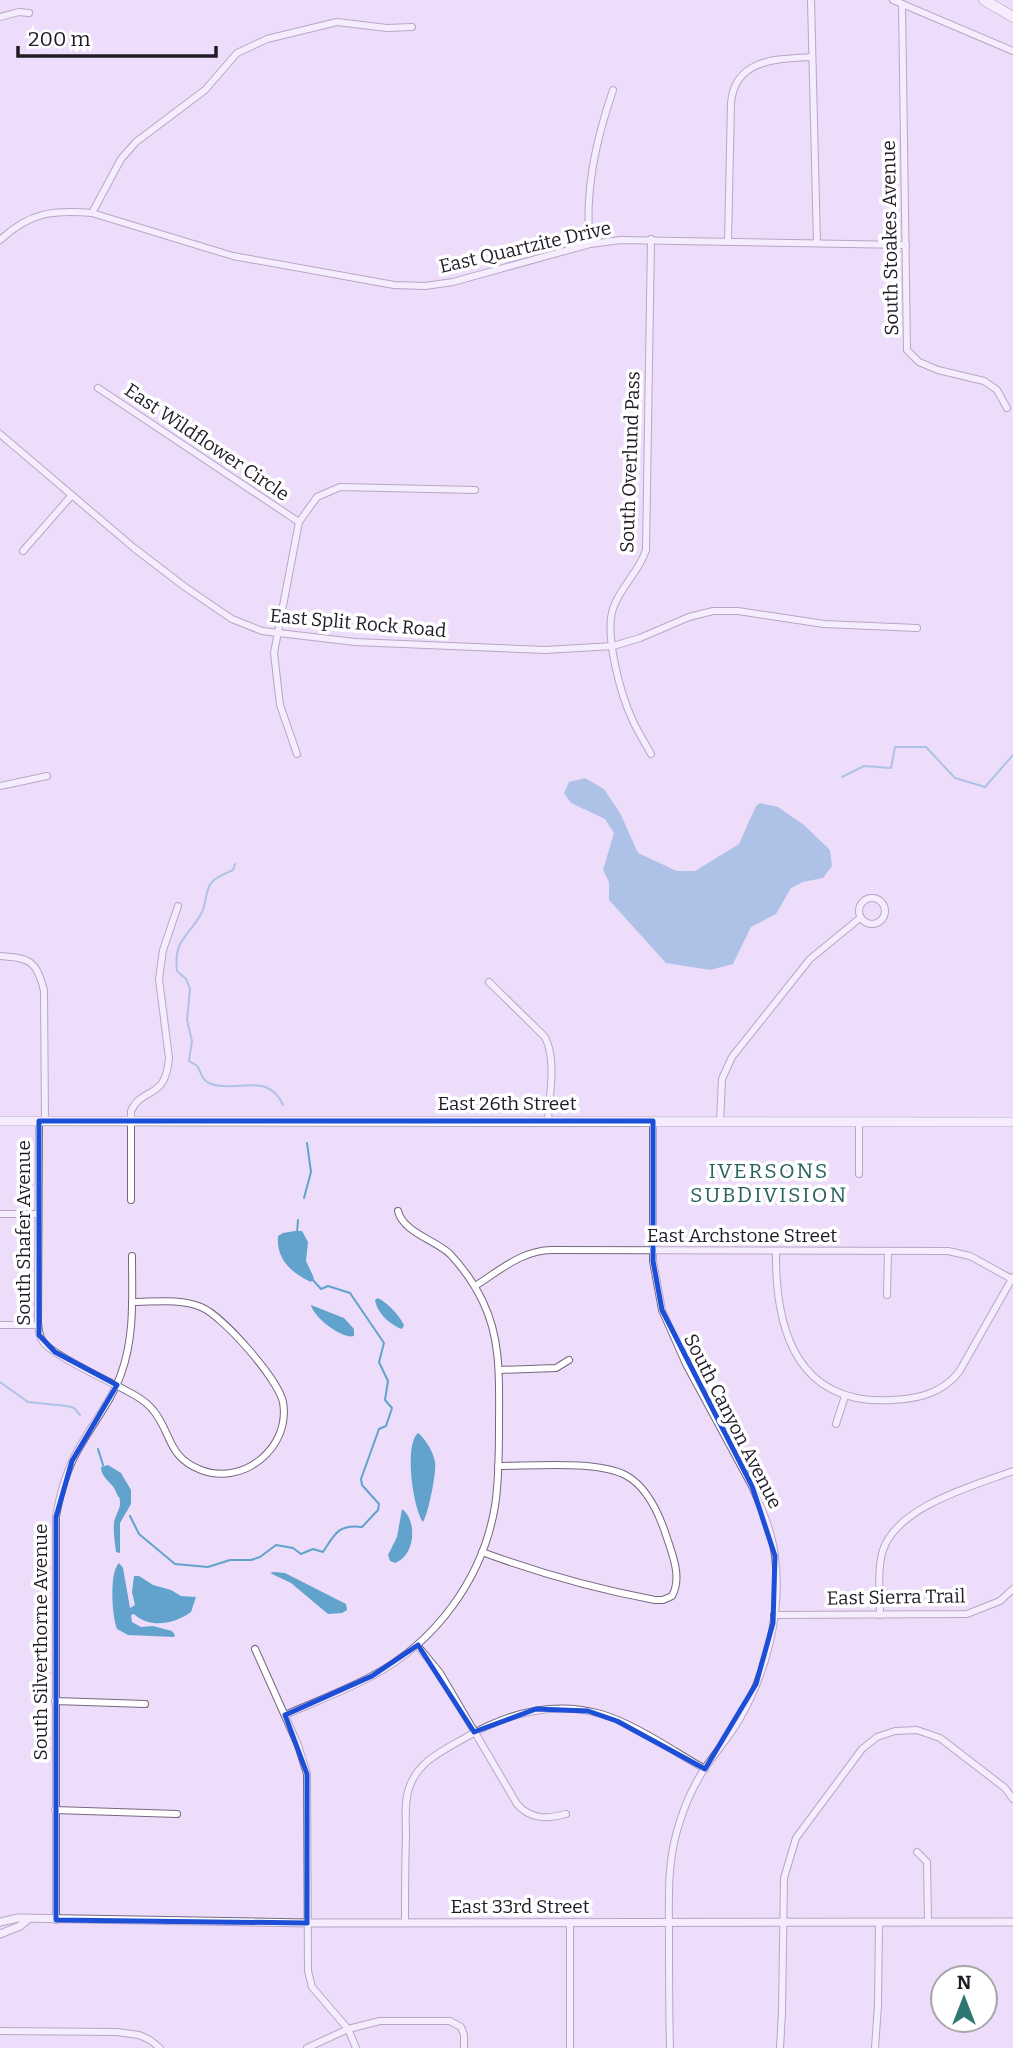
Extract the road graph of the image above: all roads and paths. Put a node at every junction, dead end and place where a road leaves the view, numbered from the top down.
1 (811, 0) edge
2 (893, 0) edge
3 (984, 0) edge
4 (902, 4) junction
5 (29, 13) dead end
6 (1012, 16) edge
7 (0, 17) edge
8 (412, 27) dead end
9 (1013, 51) edge
10 (813, 57) junction
11 (613, 90) dead end
12 (92, 213) junction
13 (651, 239) junction
14 (0, 240) edge
15 (729, 243) junction
16 (817, 243) junction
17 (590, 244) junction
18 (906, 246) junction
19 (98, 388) dead end
20 (1007, 408) dead end
21 (0, 434) edge
22 (475, 490) dead end
23 (72, 495) junction
24 (299, 522) junction
25 (23, 551) dead end
26 (917, 628) dead end
27 (276, 634) junction
28 (613, 646) junction
29 (297, 754) dead end
30 (651, 754) dead end
31 (47, 776) dead end
32 (0, 786) edge
33 (178, 906) dead end
34 (860, 918) junction
35 (0, 956) edge
36 (489, 982) dead end
37 (0, 1121) edge
38 (42, 1121) junction
39 (131, 1121) junction
40 (548, 1121) junction
41 (653, 1121) junction
42 (720, 1122) junction
43 (1013, 1122) edge
44 (859, 1123) junction
45 (859, 1174) dead end
46 (131, 1200) dead end
47 (398, 1211) dead end
48 (0, 1213) edge
49 (38, 1214) junction
50 (653, 1250) junction
51 (776, 1251) junction
52 (888, 1251) junction
53 (132, 1256) dead end
54 (1012, 1278) edge
55 (475, 1286) junction
56 (887, 1295) dead end
57 (132, 1302) junction
58 (0, 1325) edge
59 (38, 1325) junction
60 (569, 1360) dead end
61 (499, 1370) junction
62 (117, 1385) junction
63 (845, 1396) junction
64 (836, 1424) dead end
65 (498, 1466) junction
66 (1010, 1472) edge
67 (1013, 1482) edge
68 (482, 1552) junction
69 (1013, 1589) edge
70 (774, 1615) junction
71 (880, 1615) junction
72 (417, 1645) junction
73 (255, 1649) dead end
74 (55, 1701) junction
75 (145, 1704) dead end
76 (285, 1715) junction
77 (474, 1732) junction
78 (705, 1769) junction
79 (1013, 1799) edge
80 (55, 1811) junction
81 (177, 1814) dead end
82 (566, 1814) dead end
83 (917, 1852) dead end
84 (27, 1920) junction
85 (56, 1920) junction
86 (669, 1921) junction
87 (0, 1922) edge
88 (405, 1922) junction
89 (570, 1922) junction
90 (783, 1922) junction
91 (879, 1922) junction
92 (928, 1922) junction
93 (1013, 1922) edge
94 (307, 1923) junction
95 (0, 1934) edge
96 (348, 2029) junction
97 (0, 2031) edge
98 (160, 2048) edge
99 (307, 2048) edge
100 (356, 2048) edge
101 (464, 2048) edge
102 (570, 2048) edge
103 (670, 2048) edge
104 (780, 2048) edge
105 (875, 2048) edge

1 - 10 street
2 - 4 street
3 - 6 main road
4 - 9 street
4 - 18 street, South Stoakes Avenue
5 - 7 street
8 - 12 street
10 - 15 street
10 - 16 street
11 - 17 street
12 - 14 street, East Quartzite Drive
12 - 17 street, East Quartzite Drive
13 - 15 street, East Quartzite Drive
13 - 17 street, East Quartzite Drive
13 - 28 street, South Overlund Pass
15 - 16 street, East Quartzite Drive
16 - 18 street, East Quartzite Drive
18 - 20 street, South Stoakes Avenue
19 - 24 street, East Wildflower Circle
21 - 23 street, East Split Rock Road
22 - 24 street
23 - 25 street
23 - 27 street, East Split Rock Road
24 - 27 street
26 - 28 street, East Split Rock Road
27 - 28 street, East Split Rock Road
27 - 29 street
28 - 30 street, South Overlund Pass
31 - 32 street
33 - 39 street
34 - 34 street
34 - 42 street
35 - 38 street, South Shafer Avenue
36 - 40 street
37 - 38 main road, East 26th Street
38 - 39 main road, East 26th Street
38 - 49 street, South Shafer Avenue
39 - 40 main road, East 26th Street
39 - 46 street
40 - 41 main road, East 26th Street
41 - 42 main road, East 26th Street
41 - 50 street, South Canyon Avenue
42 - 44 main road, East 26th Street
43 - 44 main road, East 26th Street
44 - 45 street
47 - 55 street
48 - 49 street
49 - 59 street, South Shafer Avenue
50 - 51 street, East Archstone Street
50 - 55 street, East Archstone Street
50 - 70 street, South Canyon Avenue
51 - 52 street, East Archstone Street
51 - 63 street
52 - 54 street, East Archstone Street
52 - 56 street
53 - 57 street, South Silverthorne Avenue
54 - 63 street
55 - 61 street
57 - 62 street, South Silverthorne Avenue
57 - 62 street, South Shafer Avenue
58 - 59 street
59 - 62 street, South Shafer Avenue
60 - 61 street
61 - 65 street
62 - 74 street, South Silverthorne Avenue
63 - 64 street
65 - 68 street
65 - 68 street
66 - 67 street
66 - 71 street
68 - 72 street
69 - 71 street, East Sierra Trail
70 - 71 street, East Sierra Trail
70 - 78 street, South Canyon Avenue
72 - 76 street
72 - 77 street
73 - 76 street
74 - 75 street
74 - 80 street, South Silverthorne Avenue
76 - 94 street
77 - 78 street
77 - 82 street
77 - 88 street
78 - 86 street, South Canyon Avenue
79 - 90 street
80 - 81 street
80 - 85 street, South Silverthorne Avenue
83 - 92 street
84 - 85 street, East 33rd Street
84 - 87 street, East 33rd Street
84 - 95 street, East 33rd Street
85 - 94 street, East 33rd Street
86 - 89 street, East 33rd Street
86 - 90 street, East 33rd Street
86 - 103 street, South Canyon Avenue
88 - 89 street, East 33rd Street
88 - 94 street, East 33rd Street
89 - 102 street
90 - 91 street, East 33rd Street
90 - 104 street
91 - 92 street, East 33rd Street
91 - 105 street
92 - 93 street, East 33rd Street
94 - 96 street
96 - 99 street
96 - 100 street
96 - 101 street
97 - 98 street

